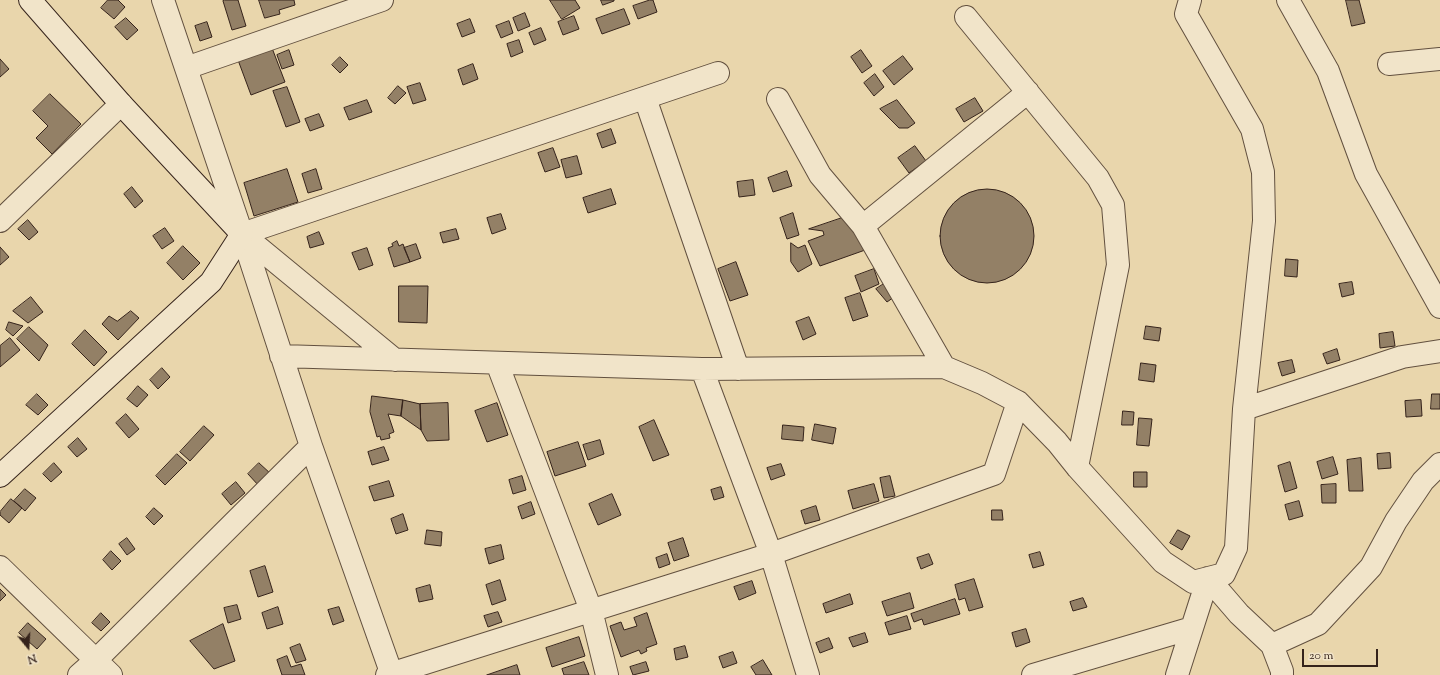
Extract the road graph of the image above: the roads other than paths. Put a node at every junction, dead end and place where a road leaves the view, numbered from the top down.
1 (30, 0) edge
2 (163, 0) edge
3 (382, 0) edge
4 (1190, 0) edge
5 (1288, 0) edge
6 (966, 17) dead end
7 (1440, 59) edge
8 (1389, 64) dead end
9 (186, 68) junction
10 (718, 73) dead end
11 (1028, 92) junction
12 (644, 98) junction
13 (778, 99) dead end
14 (121, 104) junction
15 (0, 221) edge
16 (863, 226) junction
17 (242, 234) junction
18 (1440, 307) edge
19 (1440, 351) edge
20 (282, 356) junction
21 (396, 360) junction
22 (497, 363) junction
23 (944, 367) junction
24 (702, 369) junction
25 (738, 369) junction
26 (1018, 402) junction
27 (1244, 409) junction
28 (311, 446) junction
29 (1440, 464) edge
30 (1077, 467) junction
31 (0, 476) edge
32 (771, 554) junction
33 (0, 567) edge
34 (1208, 578) junction
35 (591, 610) junction
36 (1192, 628) junction
37 (1272, 645) junction
38 (103, 668) edge
39 (390, 674) edge
40 (79, 675) edge
41 (607, 675) edge
42 (808, 675) edge
43 (1032, 675) edge
44 (1177, 675) edge
45 (1282, 675) edge

1 - 14 street
2 - 9 street
3 - 9 street
4 - 27 street
5 - 18 street
6 - 11 street
7 - 8 street
9 - 17 street
10 - 12 street
11 - 16 street
11 - 30 street
12 - 17 street
12 - 25 street
13 - 16 street
14 - 15 street
14 - 17 street
16 - 23 street
17 - 20 street
17 - 21 street
17 - 31 street
19 - 27 street
20 - 21 street
20 - 28 street
21 - 22 street
22 - 24 street
22 - 35 street
23 - 25 street
23 - 26 street
24 - 25 street
24 - 32 street
26 - 30 street
26 - 32 street
27 - 34 street
28 - 38 street
28 - 39 street
29 - 37 street
30 - 34 street
32 - 35 street
32 - 42 street
33 - 38 street
34 - 36 street
34 - 37 street
35 - 39 street
35 - 41 street
36 - 43 street
36 - 44 street
37 - 45 street
38 - 40 street

